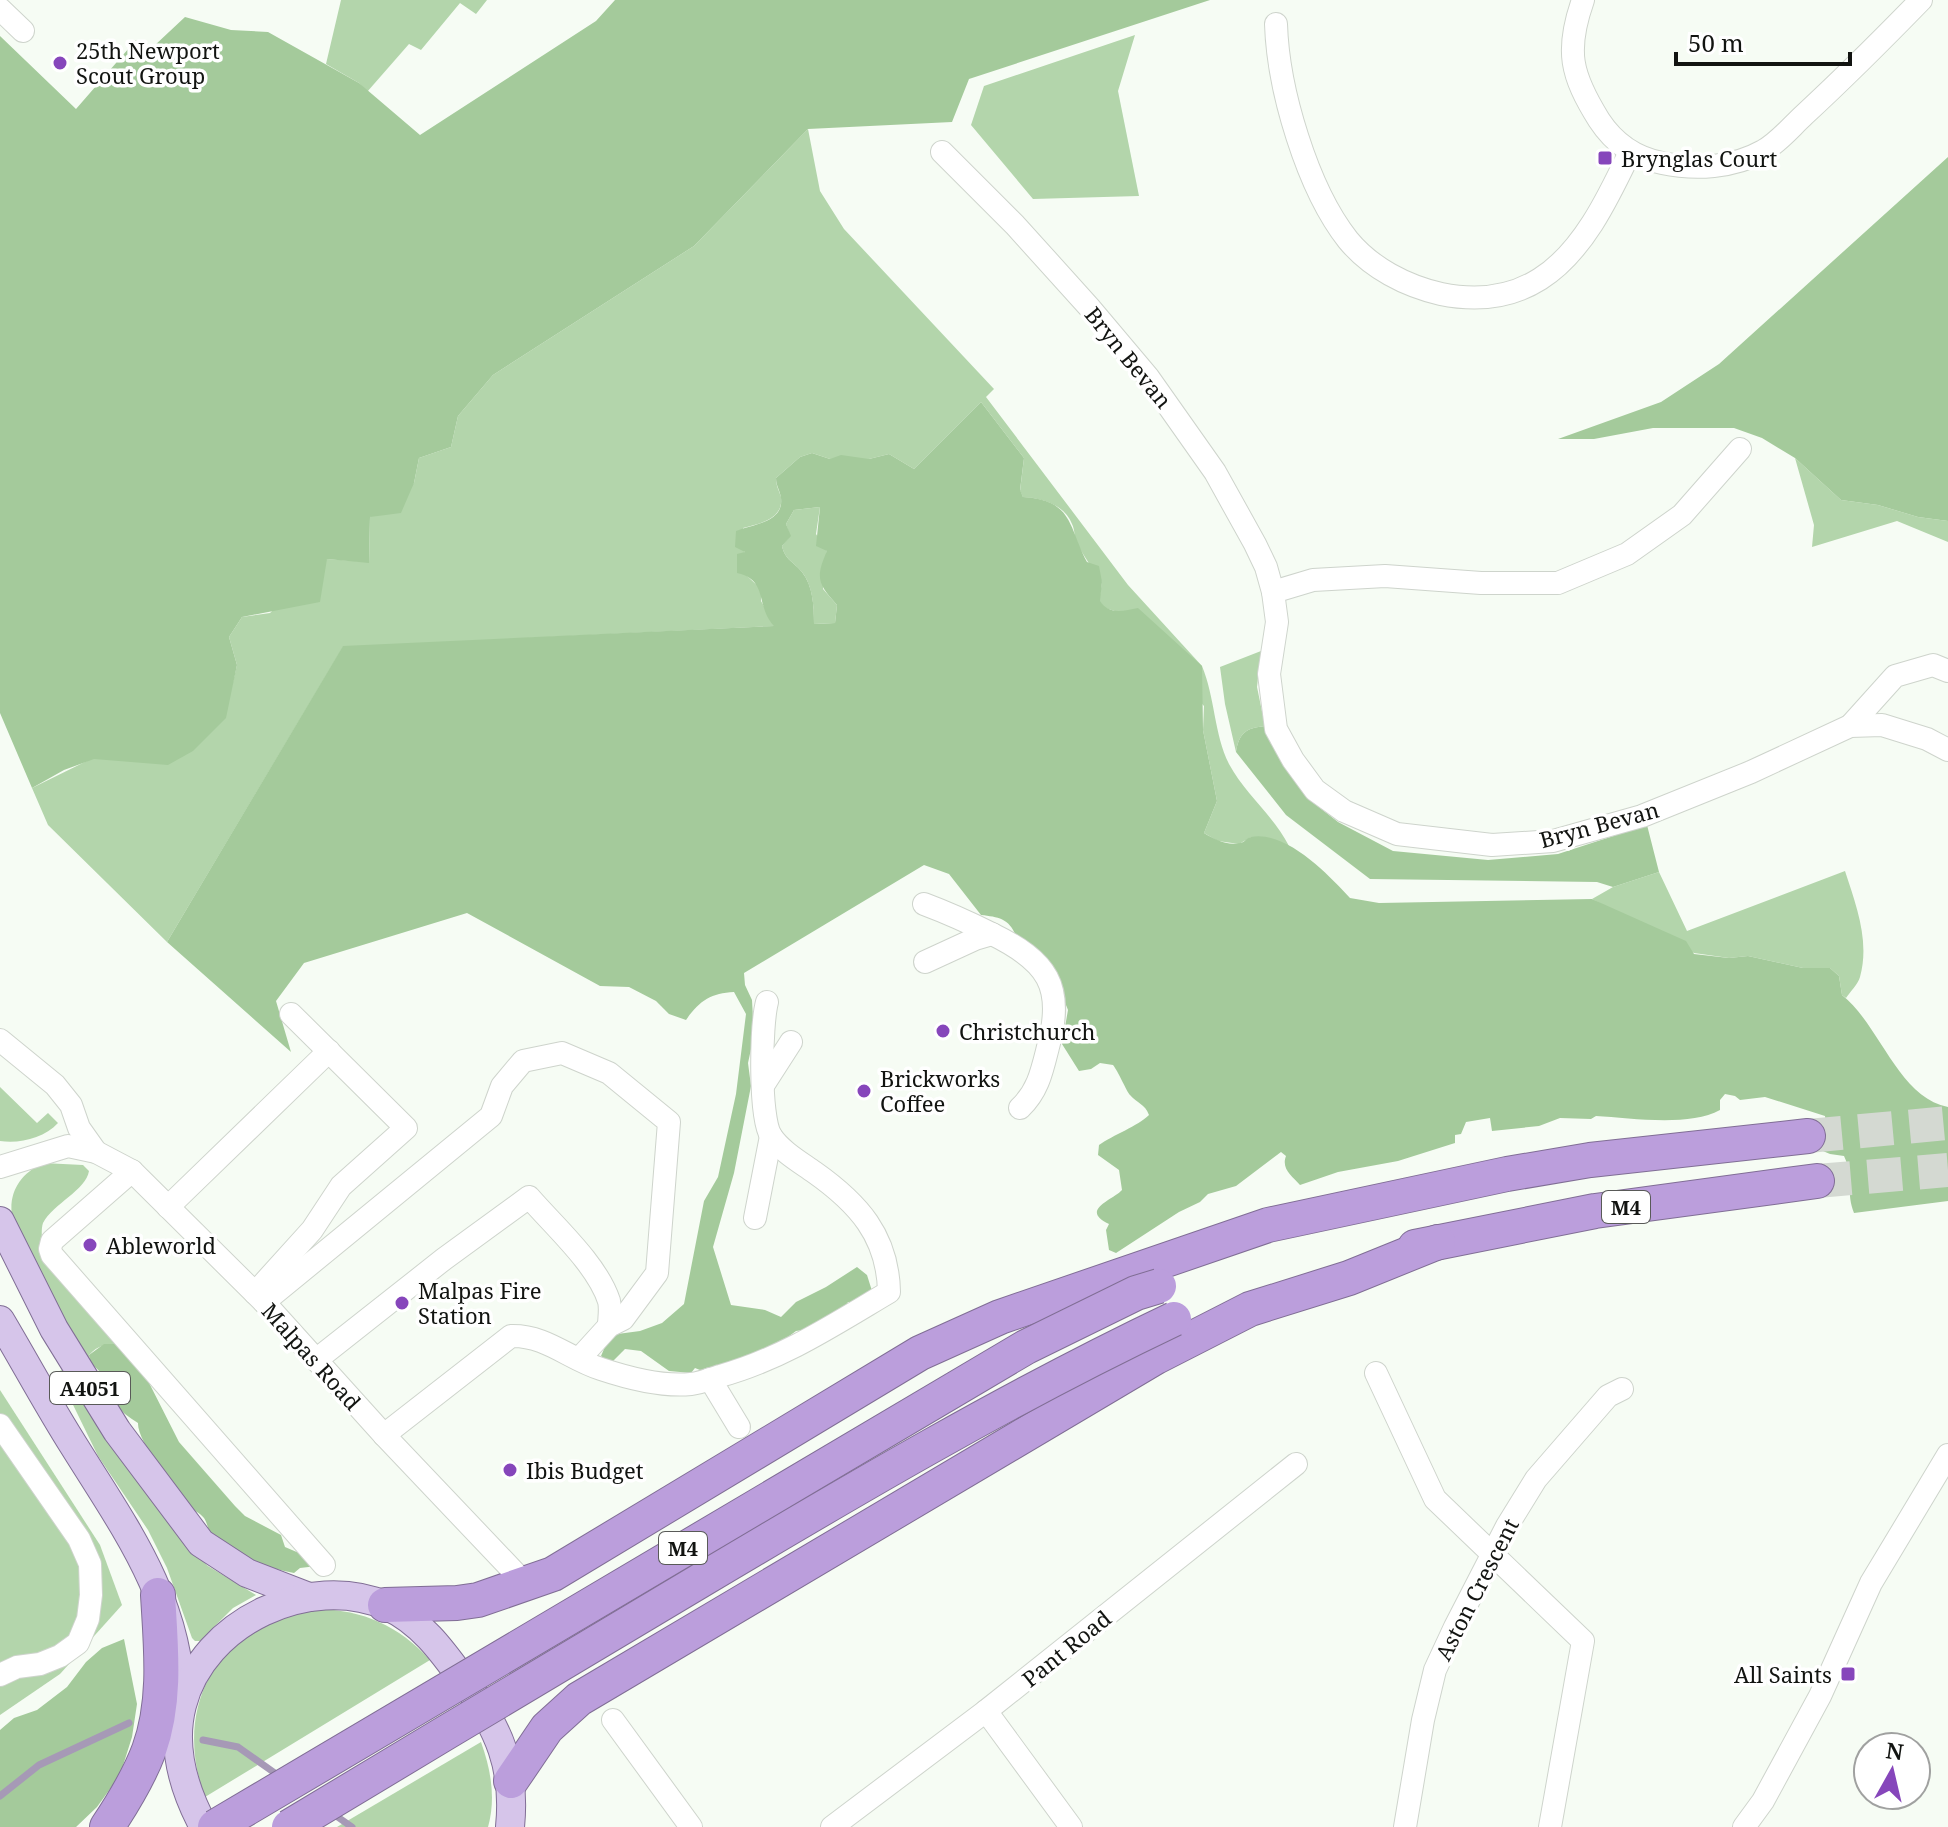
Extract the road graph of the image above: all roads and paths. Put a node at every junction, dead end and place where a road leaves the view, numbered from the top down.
1 (1583, 0) edge
2 (1921, 0) edge
3 (0, 9) edge
4 (1276, 24) dead end
5 (23, 31) dead end
6 (942, 152) dead end
7 (1630, 152) junction
8 (1740, 449) dead end
9 (1273, 592) junction
10 (1948, 671) edge
11 (1850, 726) junction
12 (1948, 750) edge
13 (924, 904) dead end
14 (992, 934) junction
15 (925, 962) dead end
16 (767, 1002) dead end
17 (291, 1014) dead end
18 (0, 1040) edge
19 (791, 1042) dead end
20 (329, 1051) junction
21 (764, 1085) junction
22 (1020, 1108) dead end
23 (771, 1136) junction
24 (1808, 1136) tunnel mouth
25 (96, 1152) junction
26 (0, 1167) edge
27 (132, 1171) junction
28 (1817, 1181) tunnel mouth
29 (168, 1207) junction
30 (755, 1218) dead end
31 (0, 1221) edge
32 (1154, 1276) junction
33 (260, 1298) junction
34 (0, 1320) edge
35 (609, 1326) junction
36 (1180, 1331) junction
37 (579, 1359) junction
38 (316, 1360) junction
39 (1376, 1373) dead end
40 (710, 1379) junction
41 (1622, 1389) dead end
42 (0, 1425) edge
43 (739, 1427) dead end
44 (384, 1435) junction
45 (1948, 1455) edge
46 (1296, 1464) dead end
47 (1492, 1556) junction
48 (324, 1565) dead end
49 (517, 1575) dead end
50 (158, 1595) junction
51 (309, 1597) junction
52 (385, 1605) junction
53 (0, 1675) edge
54 (986, 1711) junction
55 (180, 1718) junction
56 (613, 1720) dead end
57 (511, 1781) junction
58 (107, 1827) edge
59 (119, 1827) edge
60 (204, 1827) edge
61 (215, 1827) edge
62 (289, 1827) edge
63 (510, 1827) edge
64 (691, 1827) edge
65 (832, 1827) edge
66 (1071, 1827) edge
67 (1405, 1827) edge
68 (1550, 1827) edge
69 (1744, 1827) edge

1 - 7 street
2 - 7 street
3 - 5 street
4 - 7 street
6 - 9 street, Bryn Bevan
8 - 9 street
9 - 11 street, Bryn Bevan
10 - 11 street, Bryn Bevan
11 - 12 street, Bryn Bevan
13 - 14 street
14 - 15 street
14 - 22 street
16 - 21 street
17 - 20 street
18 - 25 street
19 - 21 street
20 - 29 street
20 - 33 street
21 - 23 street
23 - 30 street
23 - 40 street
24 - 32 highway, M4
25 - 26 street, Malpas Road
25 - 27 street, Malpas Road
27 - 29 street, Malpas Road
27 - 48 street
28 - 36 highway, M4
29 - 33 street, Malpas Road
31 - 51 main road, A4051
32 - 52 highway, M4
32 - 61 highway, M4, bridge
33 - 35 street
33 - 38 street, Malpas Road
34 - 50 main road, A4051
35 - 37 street
35 - 38 street
36 - 57 highway, M4
36 - 62 highway, M4, bridge
37 - 40 street
37 - 44 street
38 - 44 street, Malpas Road
39 - 47 street
40 - 43 street
41 - 47 street, Aston Crescent
42 - 53 street
44 - 49 street, Malpas Road
45 - 69 street
46 - 54 street, Pant Road
47 - 67 street, Aston Crescent
47 - 68 street
50 - 55 main road, A4051
50 - 58 highway
51 - 52 main road
51 - 55 main road
52 - 57 main road
54 - 65 street, Pant Road
54 - 66 street
55 - 59 highway
55 - 60 main road
56 - 64 street
57 - 63 main road

